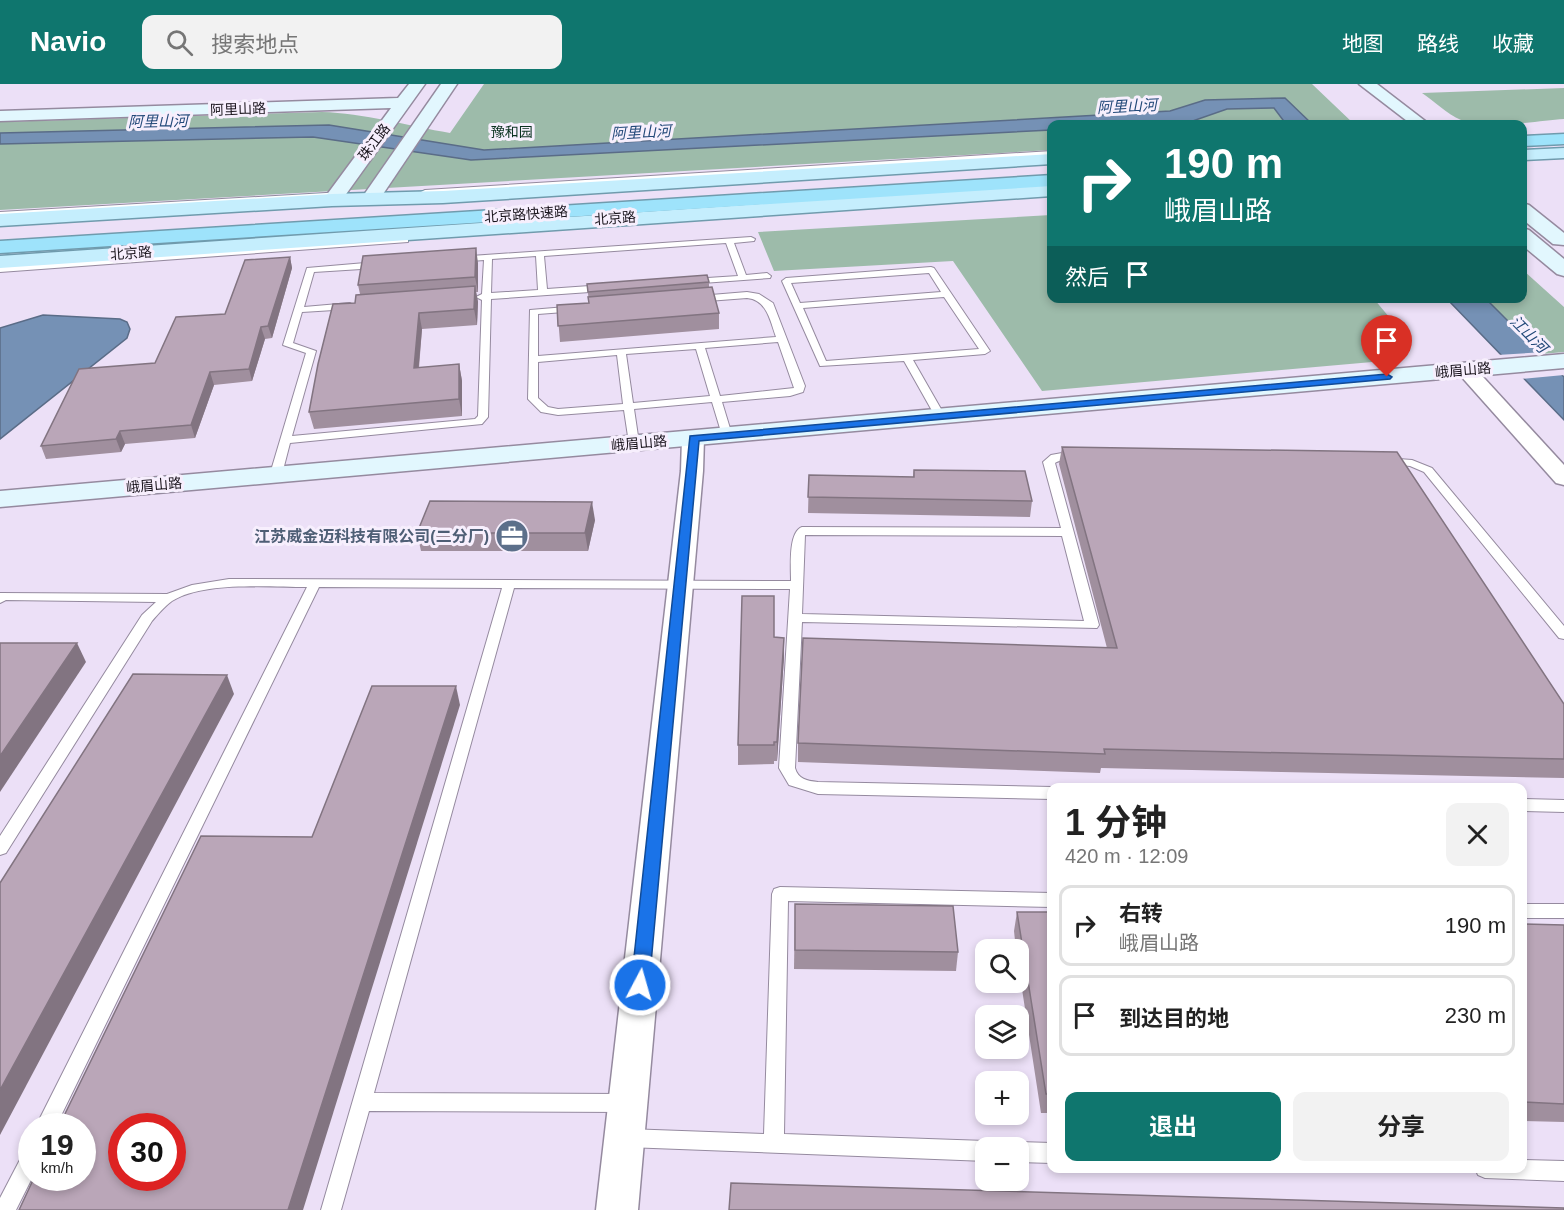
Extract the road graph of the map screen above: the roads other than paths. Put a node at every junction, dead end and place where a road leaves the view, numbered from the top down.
1 (417, 84) edge
2 (449, 84) edge
3 (1367, 84) edge
4 (1351, 90) dead end
5 (404, 103) junction
6 (0, 116) edge
7 (1387, 119) dead end
8 (1416, 120) edge
9 (1564, 134) edge
10 (1527, 136) edge
11 (1564, 139) edge
12 (1527, 141) edge
13 (1564, 151) edge
14 (1047, 153) edge
15 (1527, 154) edge
16 (1047, 159) edge
17 (1047, 169) edge
18 (1047, 180) edge
19 (1047, 190) edge
20 (1047, 195) edge
21 (371, 196) junction
22 (334, 197) junction
23 (460, 207) junction
24 (1527, 212) edge
25 (0, 214) edge
26 (0, 220) edge
27 (382, 223) junction
28 (0, 228) edge
29 (0, 235) edge
30 (1527, 238) edge
31 (751, 239) dead end
32 (729, 240) junction
33 (1564, 243) edge
34 (0, 247) edge
35 (0, 254) edge
36 (540, 254) junction
37 (488, 257) junction
38 (452, 260) edge
39 (0, 262) edge
40 (393, 264) edge
41 (0, 269) edge
42 (1564, 270) edge
43 (767, 276) dead end
44 (743, 278) junction
45 (686, 282) edge
46 (614, 287) edge
47 (543, 292) junction
48 (947, 294) junction
49 (487, 296) junction
50 (475, 297) edge
51 (357, 305) edge
52 (797, 306) junction
53 (298, 310) junction
54 (782, 339) junction
55 (700, 346) junction
56 (621, 352) junction
57 (907, 358) junction
58 (533, 359) junction
59 (1564, 361) edge
60 (1466, 370) junction
61 (716, 399) junction
62 (629, 406) junction
63 (940, 416) junction
64 (727, 435) junction
65 (693, 438) junction
66 (286, 440) junction
67 (634, 443) junction
68 (1095, 457) edge
69 (1376, 461) edge
70 (276, 474) junction
71 (1564, 478) edge
72 (0, 499) edge
73 (1068, 532) junction
74 (315, 583) junction
75 (509, 584) junction
76 (681, 584) junction
77 (797, 585) junction
78 (168, 598) junction
79 (0, 599) edge
80 (795, 618) junction
81 (1564, 635) edge
82 (1047, 793) edge
83 (1527, 805) edge
84 (1564, 806) edge
85 (0, 849) edge
86 (1047, 900) edge
87 (1527, 910) edge
88 (1564, 911) edge
89 (362, 1102) junction
90 (628, 1103) junction
91 (52, 1113) edge
92 (625, 1138) junction
93 (774, 1143) junction
94 (975, 1150) edge
95 (1029, 1152) edge
96 (1047, 1153) edge
97 (1527, 1170) edge
98 (1564, 1171) edge
99 (18, 1184) edge
100 (5, 1210) edge
101 (331, 1210) edge
102 (617, 1210) edge

1 - 5 street, 珠江路
2 - 21 street, 珠江路
3 - 8 street
4 - 7 street
5 - 6 street, 阿里山路
5 - 22 street, 珠江路
9 - 10 main road
11 - 12 highway
13 - 15 main road
14 - 21 lane
16 - 21 main road, 北京路
17 - 23 highway, 北京路快速路
18 - 27 highway, 北京路快速路
19 - 39 main road, 北京路
20 - 41 lane
21 - 22 main road, 北京路
22 - 25 lane
22 - 26 main road, 北京路
23 - 28 highway
23 - 29 highway, 北京路快速路
24 - 33 street
27 - 34 highway, 北京路快速路
27 - 35 highway
30 - 42 street
31 - 32 lane
32 - 36 lane
32 - 44 lane
36 - 37 lane
36 - 47 lane
37 - 38 lane
37 - 49 lane
40 - 53 lane
43 - 44 lane
44 - 45 lane
46 - 47 lane
47 - 49 lane
48 - 52 lane
48 - 52 lane
48 - 57 lane
49 - 50 lane
49 - 66 lane
51 - 53 lane
52 - 57 lane
53 - 66 lane
54 - 55 lane
54 - 58 lane
54 - 61 lane
55 - 56 lane
55 - 61 lane
56 - 58 lane
56 - 62 lane
57 - 63 lane
58 - 62 lane
59 - 60 street, 峨眉山路
60 - 63 street, 峨眉山路
60 - 71 street
61 - 62 lane
61 - 64 lane
62 - 67 lane
63 - 64 street, 峨眉山路
64 - 65 street, 峨眉山路
65 - 67 street, 峨眉山路
65 - 76 street
66 - 70 lane
67 - 70 street, 峨眉山路
68 - 73 lane
69 - 81 lane
70 - 72 street, 峨眉山路
73 - 77 lane
73 - 80 lane
74 - 75 lane
74 - 78 lane
74 - 91 lane
75 - 76 lane
75 - 89 lane
76 - 77 lane
76 - 90 street
77 - 80 lane
78 - 79 lane
78 - 85 lane
80 - 82 lane
83 - 84 lane
86 - 93 lane
87 - 88 lane
89 - 90 lane
89 - 101 lane
90 - 92 street
92 - 93 lane
92 - 102 street
93 - 94 lane
95 - 96 lane
97 - 98 lane
99 - 100 lane

